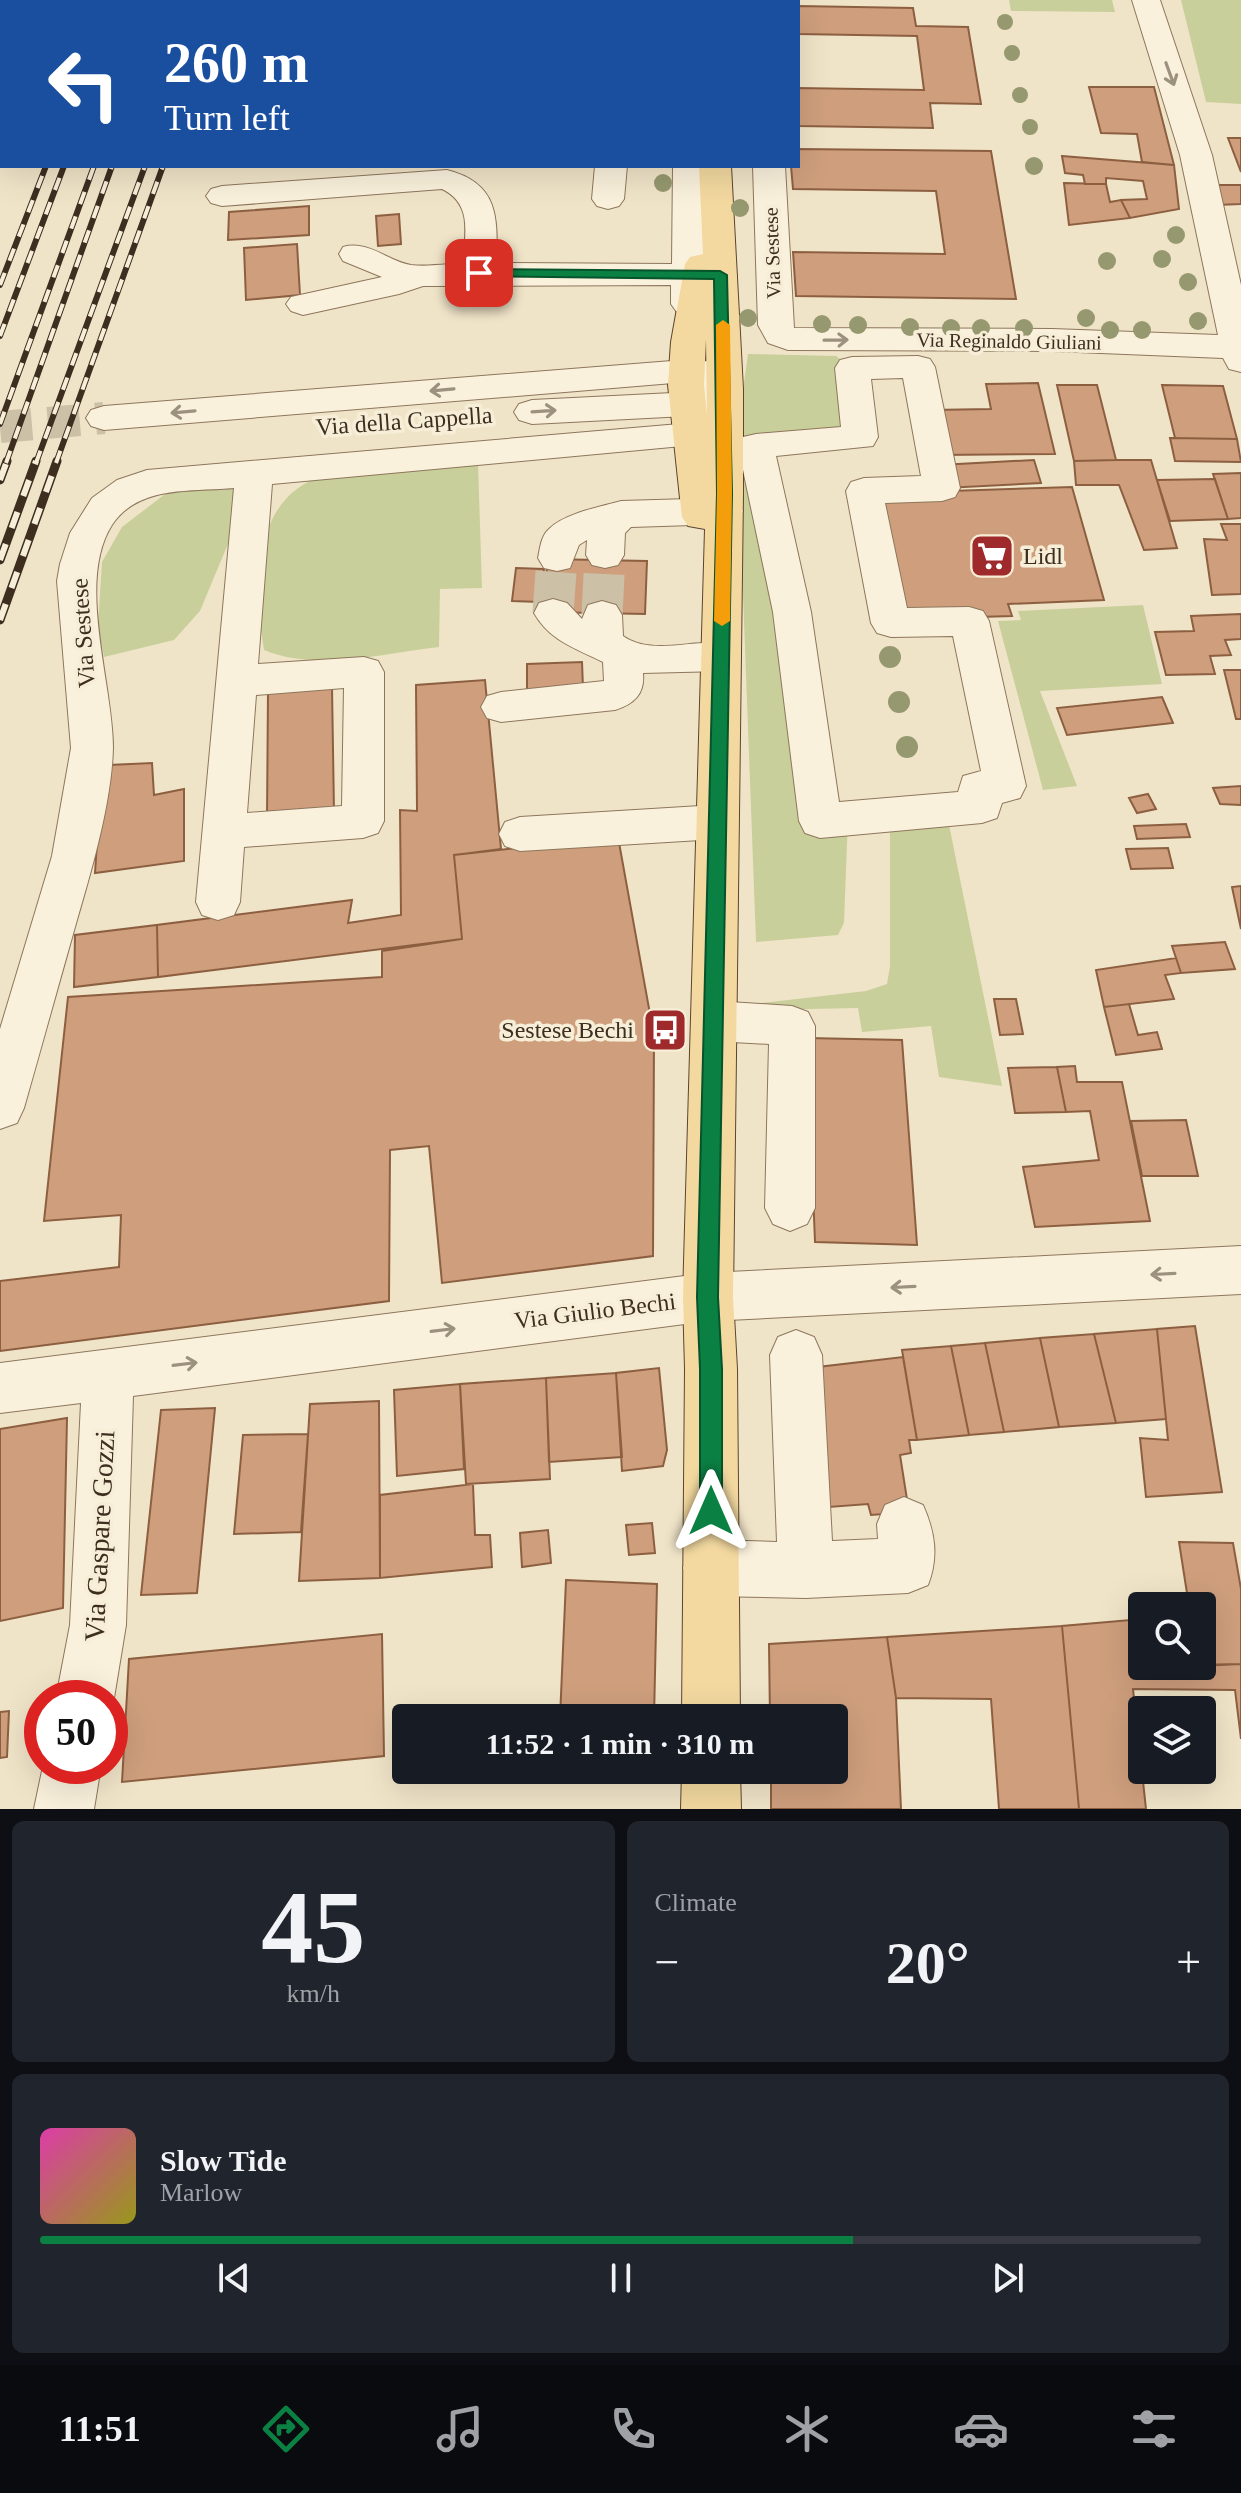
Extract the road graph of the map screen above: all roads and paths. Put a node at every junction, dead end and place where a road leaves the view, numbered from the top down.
1 (1146, 0) edge
2 (611, 168) edge
3 (769, 168) edge
4 (707, 171) edge
5 (222, 196) dead end
6 (608, 199) dead end
7 (355, 254) dead end
8 (479, 273) junction
9 (420, 274) junction
10 (708, 279) junction
11 (303, 304) dead end
12 (782, 337) joint
13 (1239, 354) edge
14 (852, 368) joint
15 (689, 387) junction
16 (103, 431) tunnel mouth
17 (254, 474) junction
18 (717, 505) junction
19 (621, 514) junction
20 (605, 555) tunnel mouth
21 (557, 558) tunnel mouth
22 (553, 613) dead end
23 (613, 640) junction
24 (717, 656) junction
25 (236, 681) junction
26 (501, 707) dead end
27 (717, 822) junction
28 (224, 832) junction
29 (520, 834) dead end
30 (218, 902) dead end
31 (714, 1021) junction
32 (0, 1108) edge
33 (790, 1208) dead end
34 (1241, 1270) edge
35 (708, 1297) junction
36 (796, 1355) dead end
37 (108, 1374) junction
38 (0, 1388) edge
39 (904, 1524) dead end
40 (711, 1568) junction
41 (806, 1570) junction
42 (88, 1680) edge
43 (711, 1704) edge
44 (69, 1784) edge
45 (711, 1784) edge
46 (64, 1809) edge
47 (711, 1809) edge

1 -> 13 street, Via Reginaldo Giuliani
2 - 6 street
3 - 12 street, Via Sestese
4 - 10 main road
5 - 8 street
7 - 9 street
8 - 9 street
8 - 10 street
9 - 11 street
10 - 15 street
10 - 18 main road
12 -> 13 street, Via Reginaldo Giuliani
14 - 14 street
15 - 16 street, Via della Cappella
15 - 17 street, Via Sestese
15 - 18 main road
17 - 25 street
17 - 32 street, Via Sestese
18 - 19 street
18 - 24 main road
19 - 20 street
19 - 21 street
22 - 23 street
23 - 24 street
23 - 26 street
24 - 27 main road
25 - 28 street
25 - 28 street
27 - 29 street
27 - 31 main road
28 - 30 street
31 - 33 street
31 - 35 main road
34 -> 35 street, Via Giulio Bechi
37 -> 35 street, Via Giulio Bechi
35 - 40 main road
36 - 41 street
37 - 38 street, Via Giulio Bechi
37 - 42 street, Via Gaspare Gozzi
39 - 41 street
40 - 41 street
40 - 43 main road
44 - 46 street
45 - 47 main road

